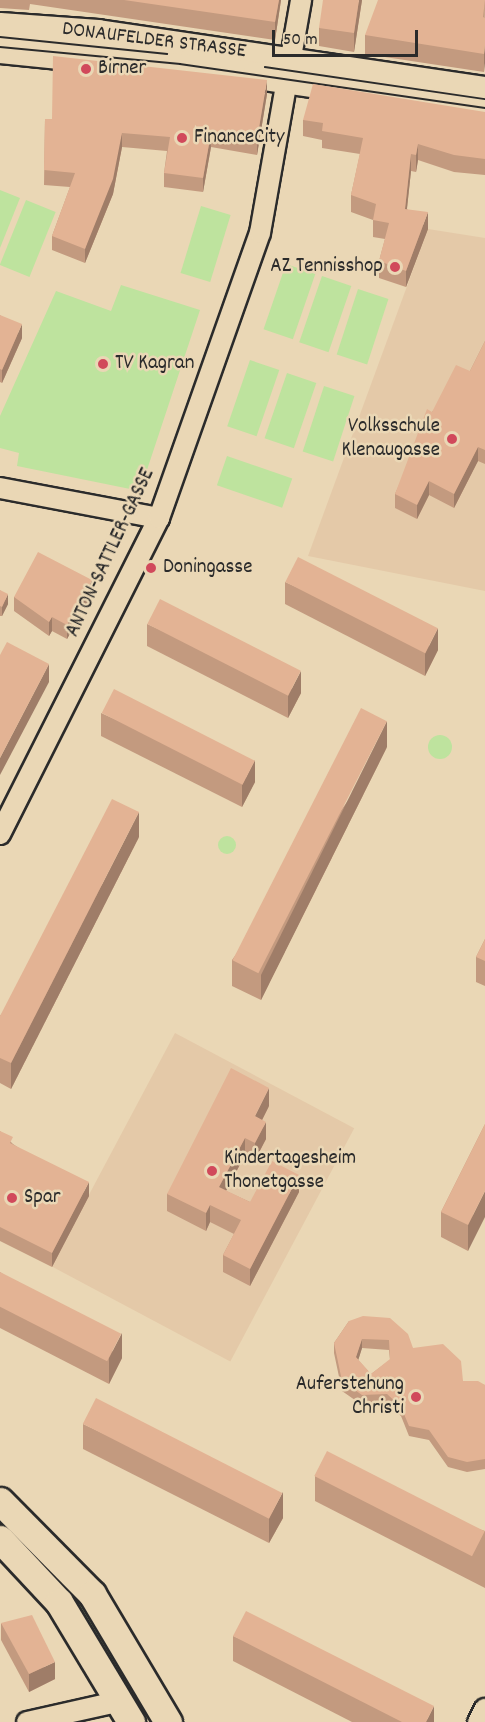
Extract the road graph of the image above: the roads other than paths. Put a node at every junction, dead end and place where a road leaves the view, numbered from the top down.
1 (301, 0) edge
2 (0, 26) edge
3 (0, 50) edge
4 (289, 69) junction
5 (485, 90) edge
6 (485, 109) edge
7 (0, 488) edge
8 (159, 518) junction
9 (0, 834) edge
10 (0, 1501) edge
11 (0, 1539) edge
12 (485, 1709) edge
13 (126, 1711) edge
14 (27, 1722) edge
15 (168, 1722) edge
16 (478, 1722) edge

1 - 4 street, ANTON-SATTLER-GASSE
2 - 4 main road, DONAUFELDER STRASSE
3 - 4 main road, DONAUFELDER STRASSE
4 - 5 main road, DONAUFELDER STRASSE
4 - 6 main road, DONAUFELDER STRASSE
4 - 8 street, ANTON-SATTLER-GASSE
7 - 8 street
8 - 9 street, ANTON-SATTLER-GASSE
10 - 15 main road
11 - 13 main road
12 - 16 street
13 - 14 street

